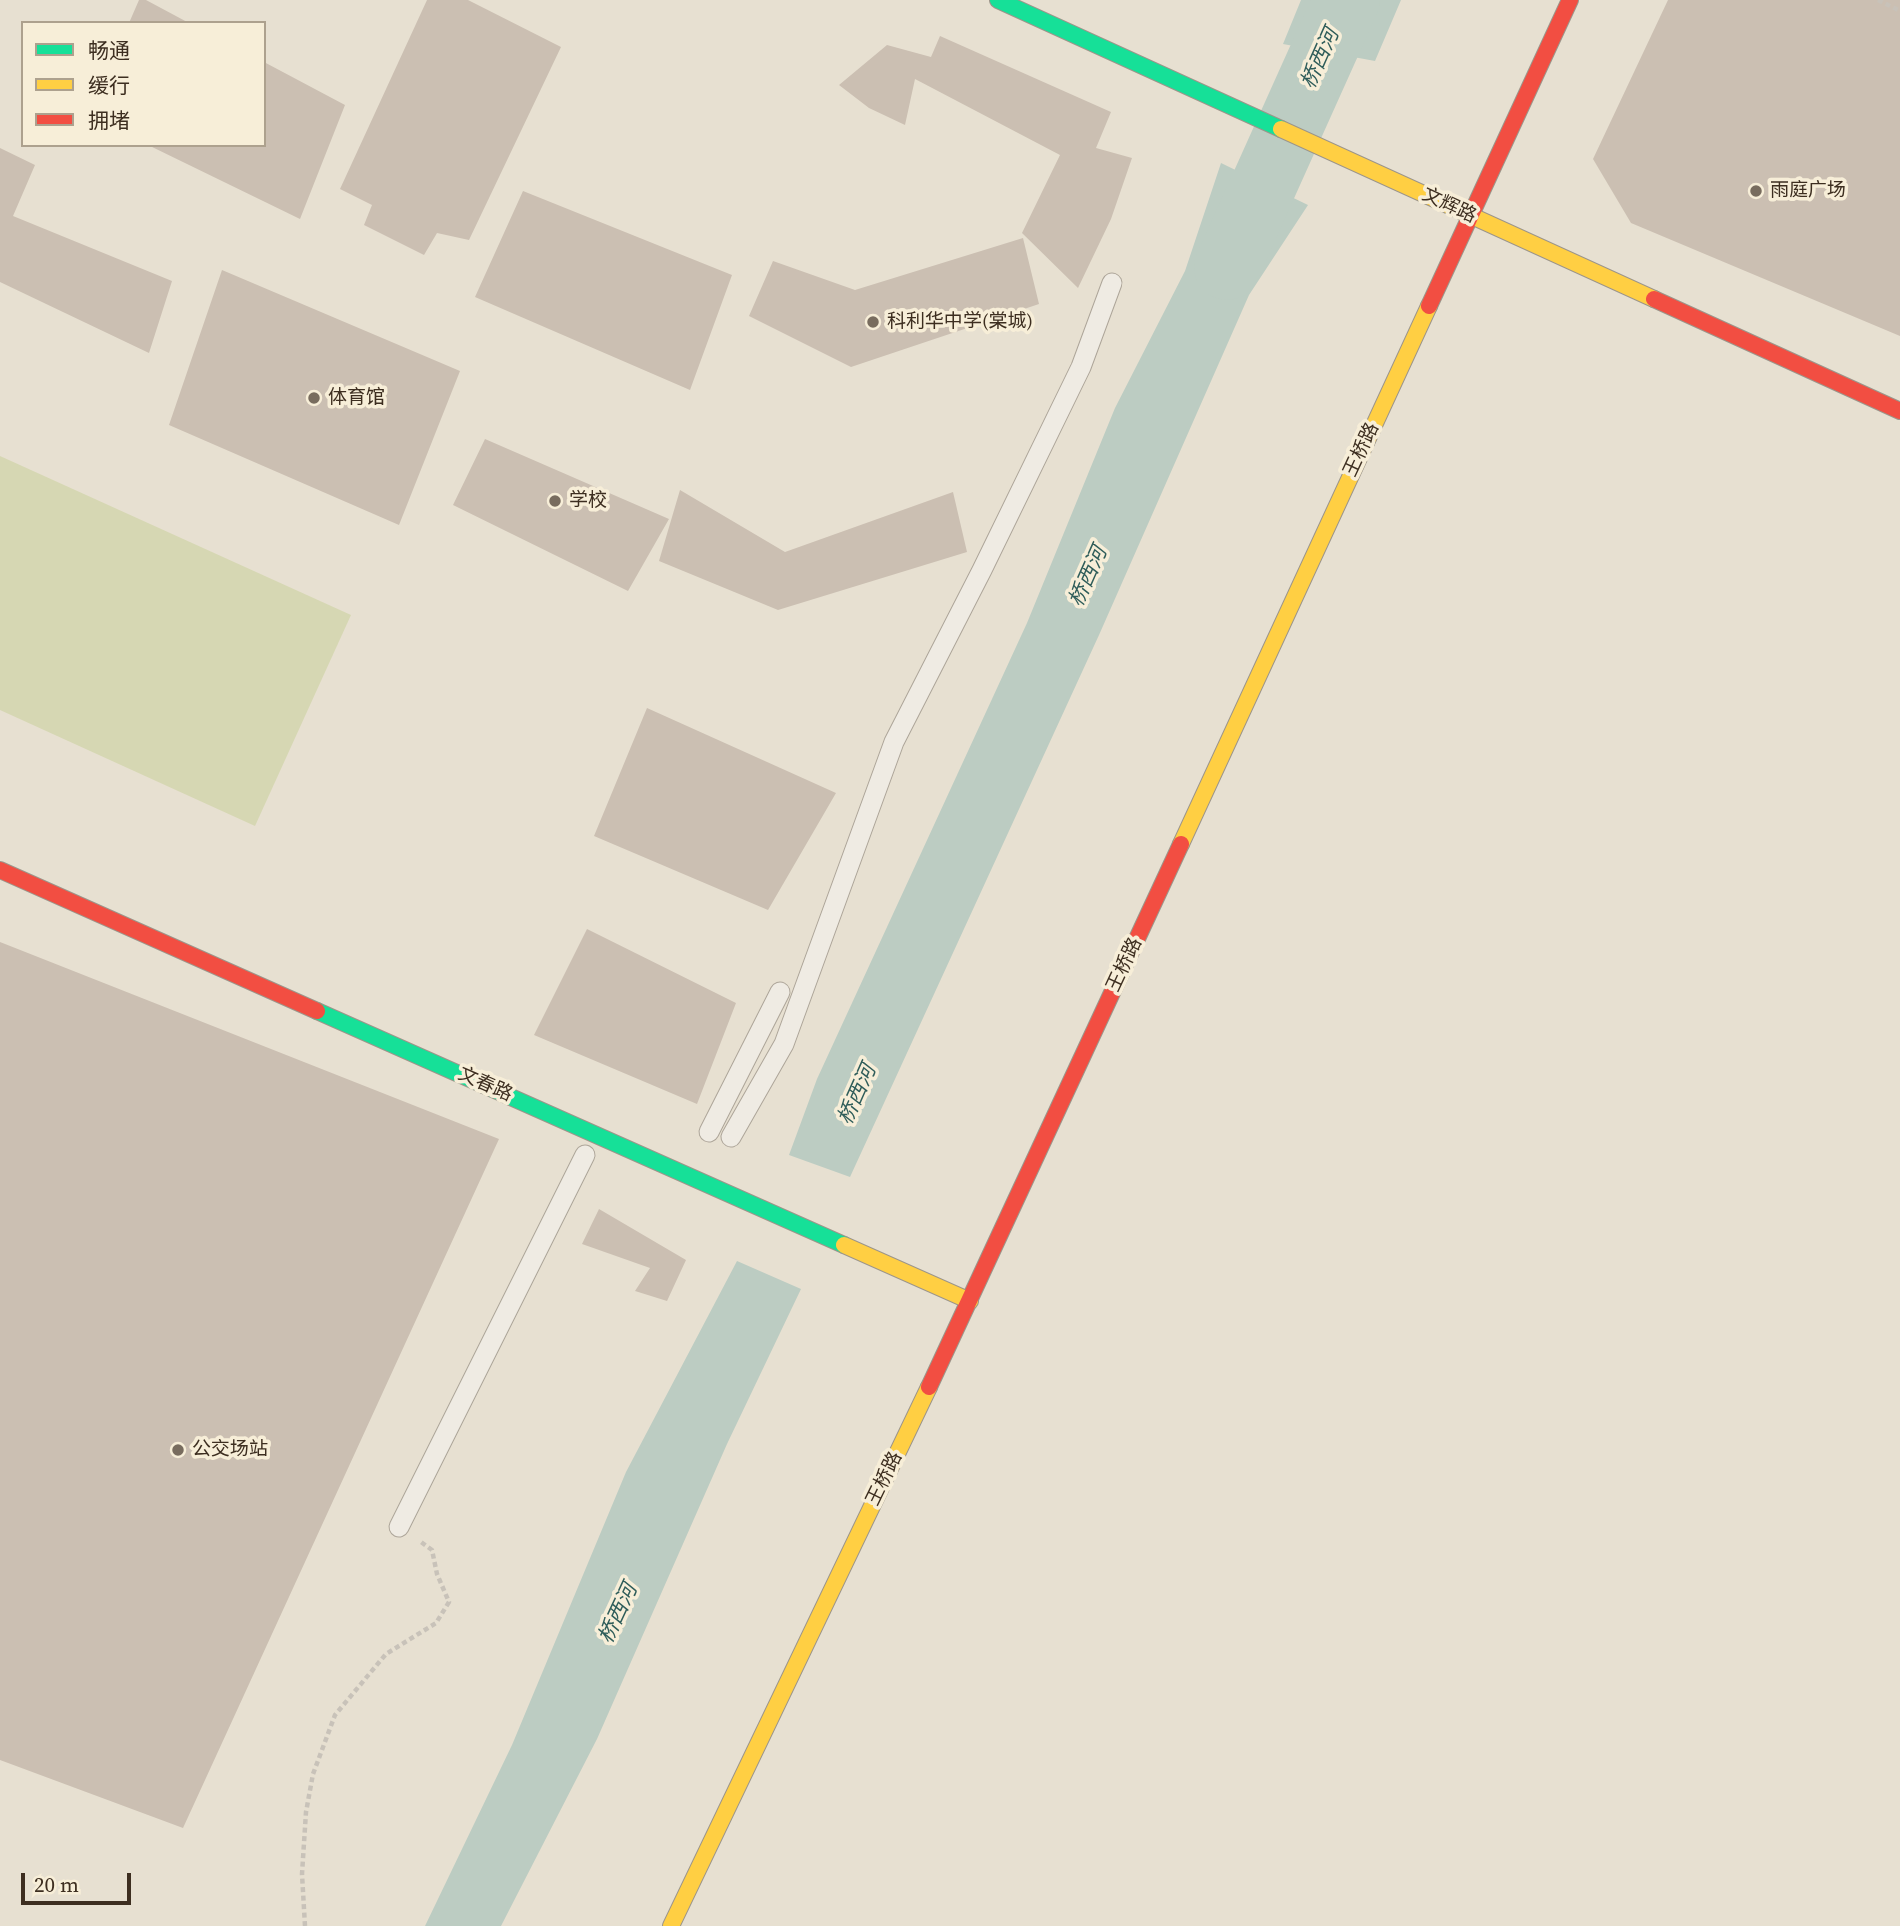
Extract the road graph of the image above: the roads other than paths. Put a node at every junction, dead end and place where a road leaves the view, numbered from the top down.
1 (998, 0) edge
2 (1570, 0) edge
3 (1470, 216) junction
4 (1112, 283) dead end
5 (1900, 411) edge
6 (0, 870) edge
7 (780, 992) dead end
8 (709, 1132) dead end
9 (731, 1137) dead end
10 (585, 1155) dead end
11 (970, 1301) junction
12 (399, 1527) road end
13 (671, 1926) edge

1 - 3 street, 文辉路
2 - 3 street, 王桥路
3 - 5 street, 文辉路
3 - 11 street, 王桥路
4 - 9 lane
6 - 11 street, 文春路
7 - 8 lane
10 - 12 lane
11 - 13 street, 王桥路

